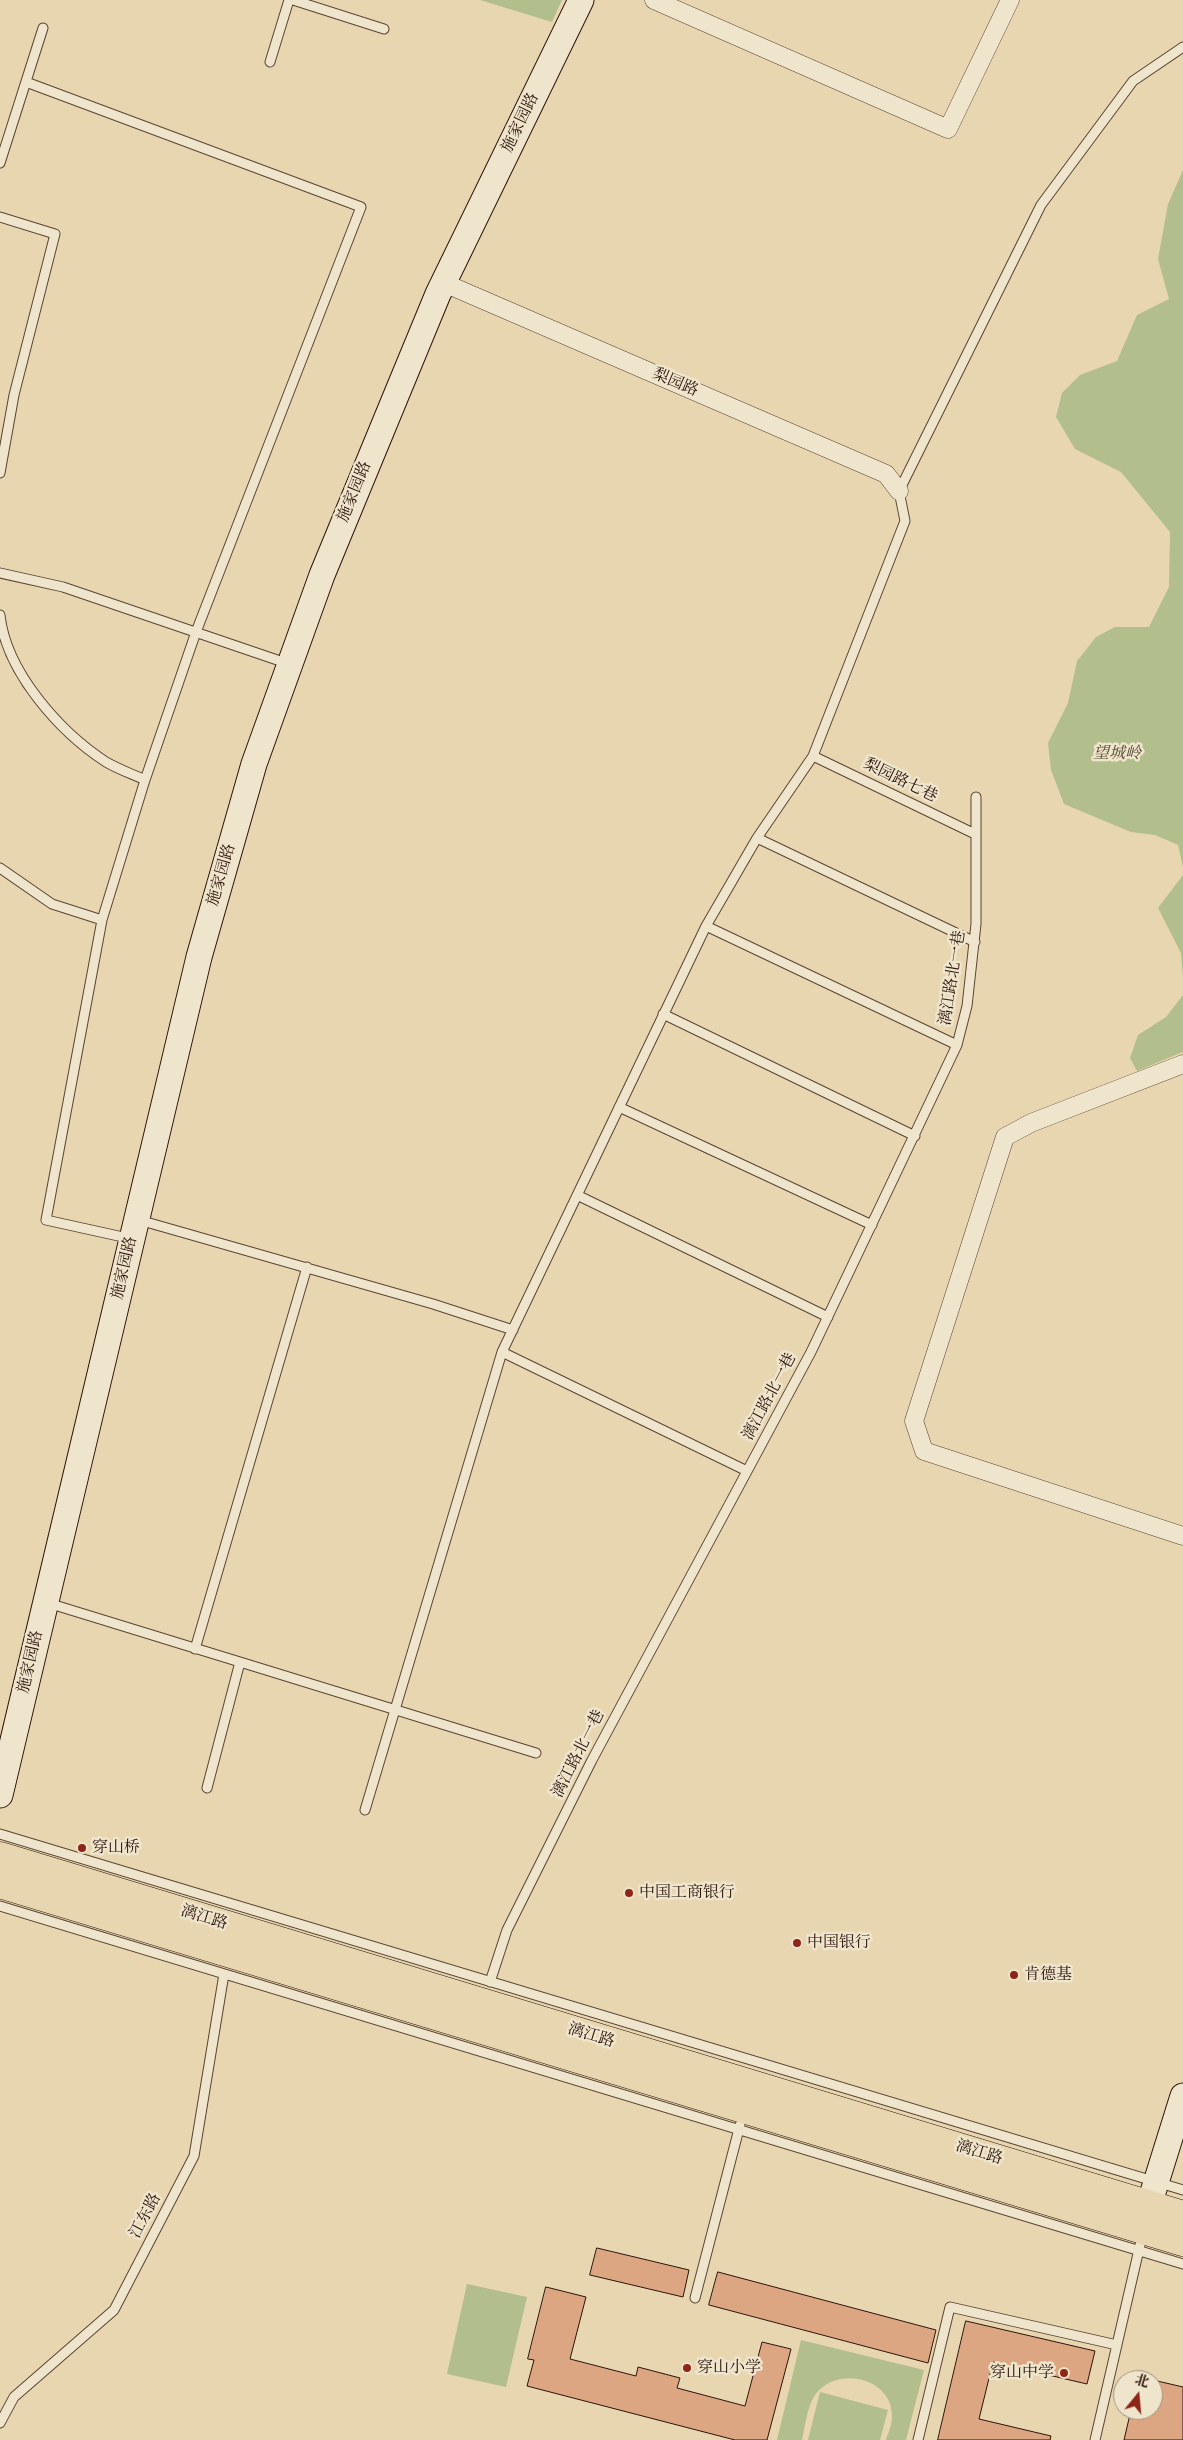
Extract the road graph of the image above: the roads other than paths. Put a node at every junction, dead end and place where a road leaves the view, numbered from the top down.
1 (289, 0) edge
2 (293, 0) edge
3 (581, 0) edge
4 (654, 0) edge
5 (1010, 0) edge
6 (43, 28) dead end
7 (384, 30) dead end
8 (1183, 47) edge
9 (270, 62) dead end
10 (26, 82) junction
11 (0, 163) edge
12 (0, 217) edge
13 (444, 284) junction
14 (0, 473) edge
15 (899, 491) junction
16 (0, 573) edge
17 (0, 615) edge
18 (196, 632) junction
19 (289, 664) junction
20 (812, 756) junction
21 (145, 780) junction
22 (976, 797) dead end
23 (975, 834) junction
24 (757, 838) junction
25 (0, 868) edge
26 (102, 920) junction
27 (706, 926) junction
28 (975, 942) junction
29 (663, 1014) junction
30 (957, 1044) junction
31 (1183, 1064) edge
32 (619, 1107) junction
33 (915, 1136) junction
34 (577, 1195) junction
35 (872, 1225) junction
36 (134, 1229) junction
37 (307, 1268) junction
38 (828, 1317) junction
39 (513, 1330) junction
40 (502, 1352) junction
41 (747, 1471) junction
42 (1183, 1536) edge
43 (45, 1603) junction
44 (196, 1648) junction
45 (240, 1662) junction
46 (394, 1709) junction
47 (536, 1753) dead end
48 (207, 1788) dead end
49 (0, 1795) edge
50 (365, 1810) dead end
51 (0, 1834) edge
52 (0, 1856) edge
53 (0, 1884) edge
54 (0, 1906) edge
55 (224, 1974) junction
56 (490, 1982) junction
57 (749, 2090) junction
58 (1183, 2096) edge
59 (1183, 2190) edge
60 (1183, 2215) edge
61 (1147, 2217) junction
62 (1183, 2242) edge
63 (1183, 2264) edge
64 (695, 2298) dead end
65 (1117, 2345) junction
66 (0, 2423) edge
67 (918, 2440) edge
68 (1095, 2440) edge

1 - 9 lane
2 - 7 lane
3 - 13 street, 施家园路
4 - 5 street
6 - 10 lane
8 - 15 lane
10 - 11 lane
10 - 18 lane
12 - 14 lane
13 - 15 street, 梨园路
13 - 19 street, 施家园路
15 - 20 lane
16 - 18 lane
17 - 21 lane
18 - 19 lane
18 - 21 lane
19 - 36 street, 施家园路
20 - 23 lane, 梨园路七巷
20 - 24 lane
21 - 26 lane
22 - 23 lane, 漓江路北一巷
23 - 28 lane, 漓江路北一巷
24 - 27 lane
24 - 28 lane
25 - 26 lane
26 - 36 lane
27 - 29 lane
27 - 30 lane
28 - 30 lane, 漓江路北一巷
29 - 32 lane
29 - 33 lane
30 - 33 lane, 漓江路北一巷
31 - 42 street
32 - 34 lane
32 - 35 lane
33 - 35 lane, 漓江路北一巷
34 - 38 lane
34 - 39 lane
35 - 38 lane, 漓江路北一巷
36 - 37 lane
36 - 43 street, 施家园路
37 - 39 lane
37 - 44 lane
38 - 41 lane, 漓江路北一巷
39 - 40 lane
40 - 41 lane
40 - 46 lane
41 - 56 lane, 漓江路北一巷
43 - 44 lane
43 - 49 street, 施家园路
44 - 45 lane
45 - 46 lane
45 - 48 lane
46 - 47 lane
46 - 50 lane
51 - 56 lane
52 - 57 highway, 漓江路
53 - 57 highway, 漓江路
54 - 55 lane
55 - 57 lane
55 - 66 lane, 江东路
56 - 57 lane
57 - 61 highway, 漓江路
57 - 61 lane
57 - 64 lane
58 - 61 street
59 - 61 lane
60 - 61 highway, 漓江路
61 - 62 highway, 漓江路
61 - 63 lane
61 - 65 lane
65 - 67 lane
65 - 68 lane

